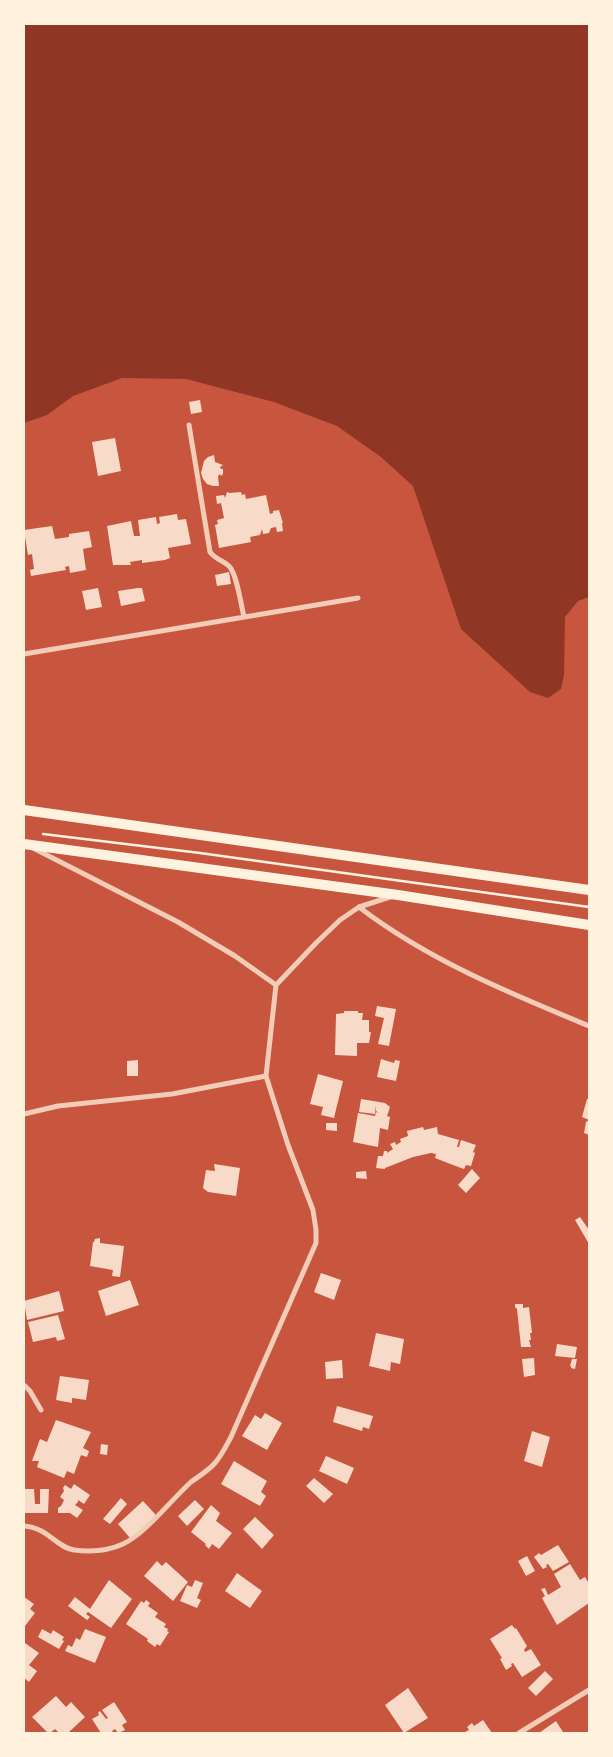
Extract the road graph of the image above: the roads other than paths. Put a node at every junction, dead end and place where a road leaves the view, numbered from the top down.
1 (189, 425) dead end
2 (358, 598) dead end
3 (244, 618) junction
4 (24, 654) edge
5 (24, 810) edge
6 (24, 844) edge
7 (589, 890) edge
8 (398, 895) junction
9 (359, 906) junction
10 (589, 925) edge
11 (276, 985) junction
12 (589, 1026) edge
13 (266, 1076) junction
14 (24, 1114) edge
15 (24, 1385) edge
16 (41, 1410) dead end
17 (24, 1526) edge
18 (589, 1690) edge
19 (519, 1733) edge

1 - 3 street
2 - 3 street
3 - 4 street
5 - 7 main road
6 - 8 main road
6 - 11 street
8 - 9 street
8 - 10 main road
9 - 11 street
9 - 12 street
11 - 13 street
13 - 14 street
13 - 17 street
15 - 16 street
18 - 19 street

